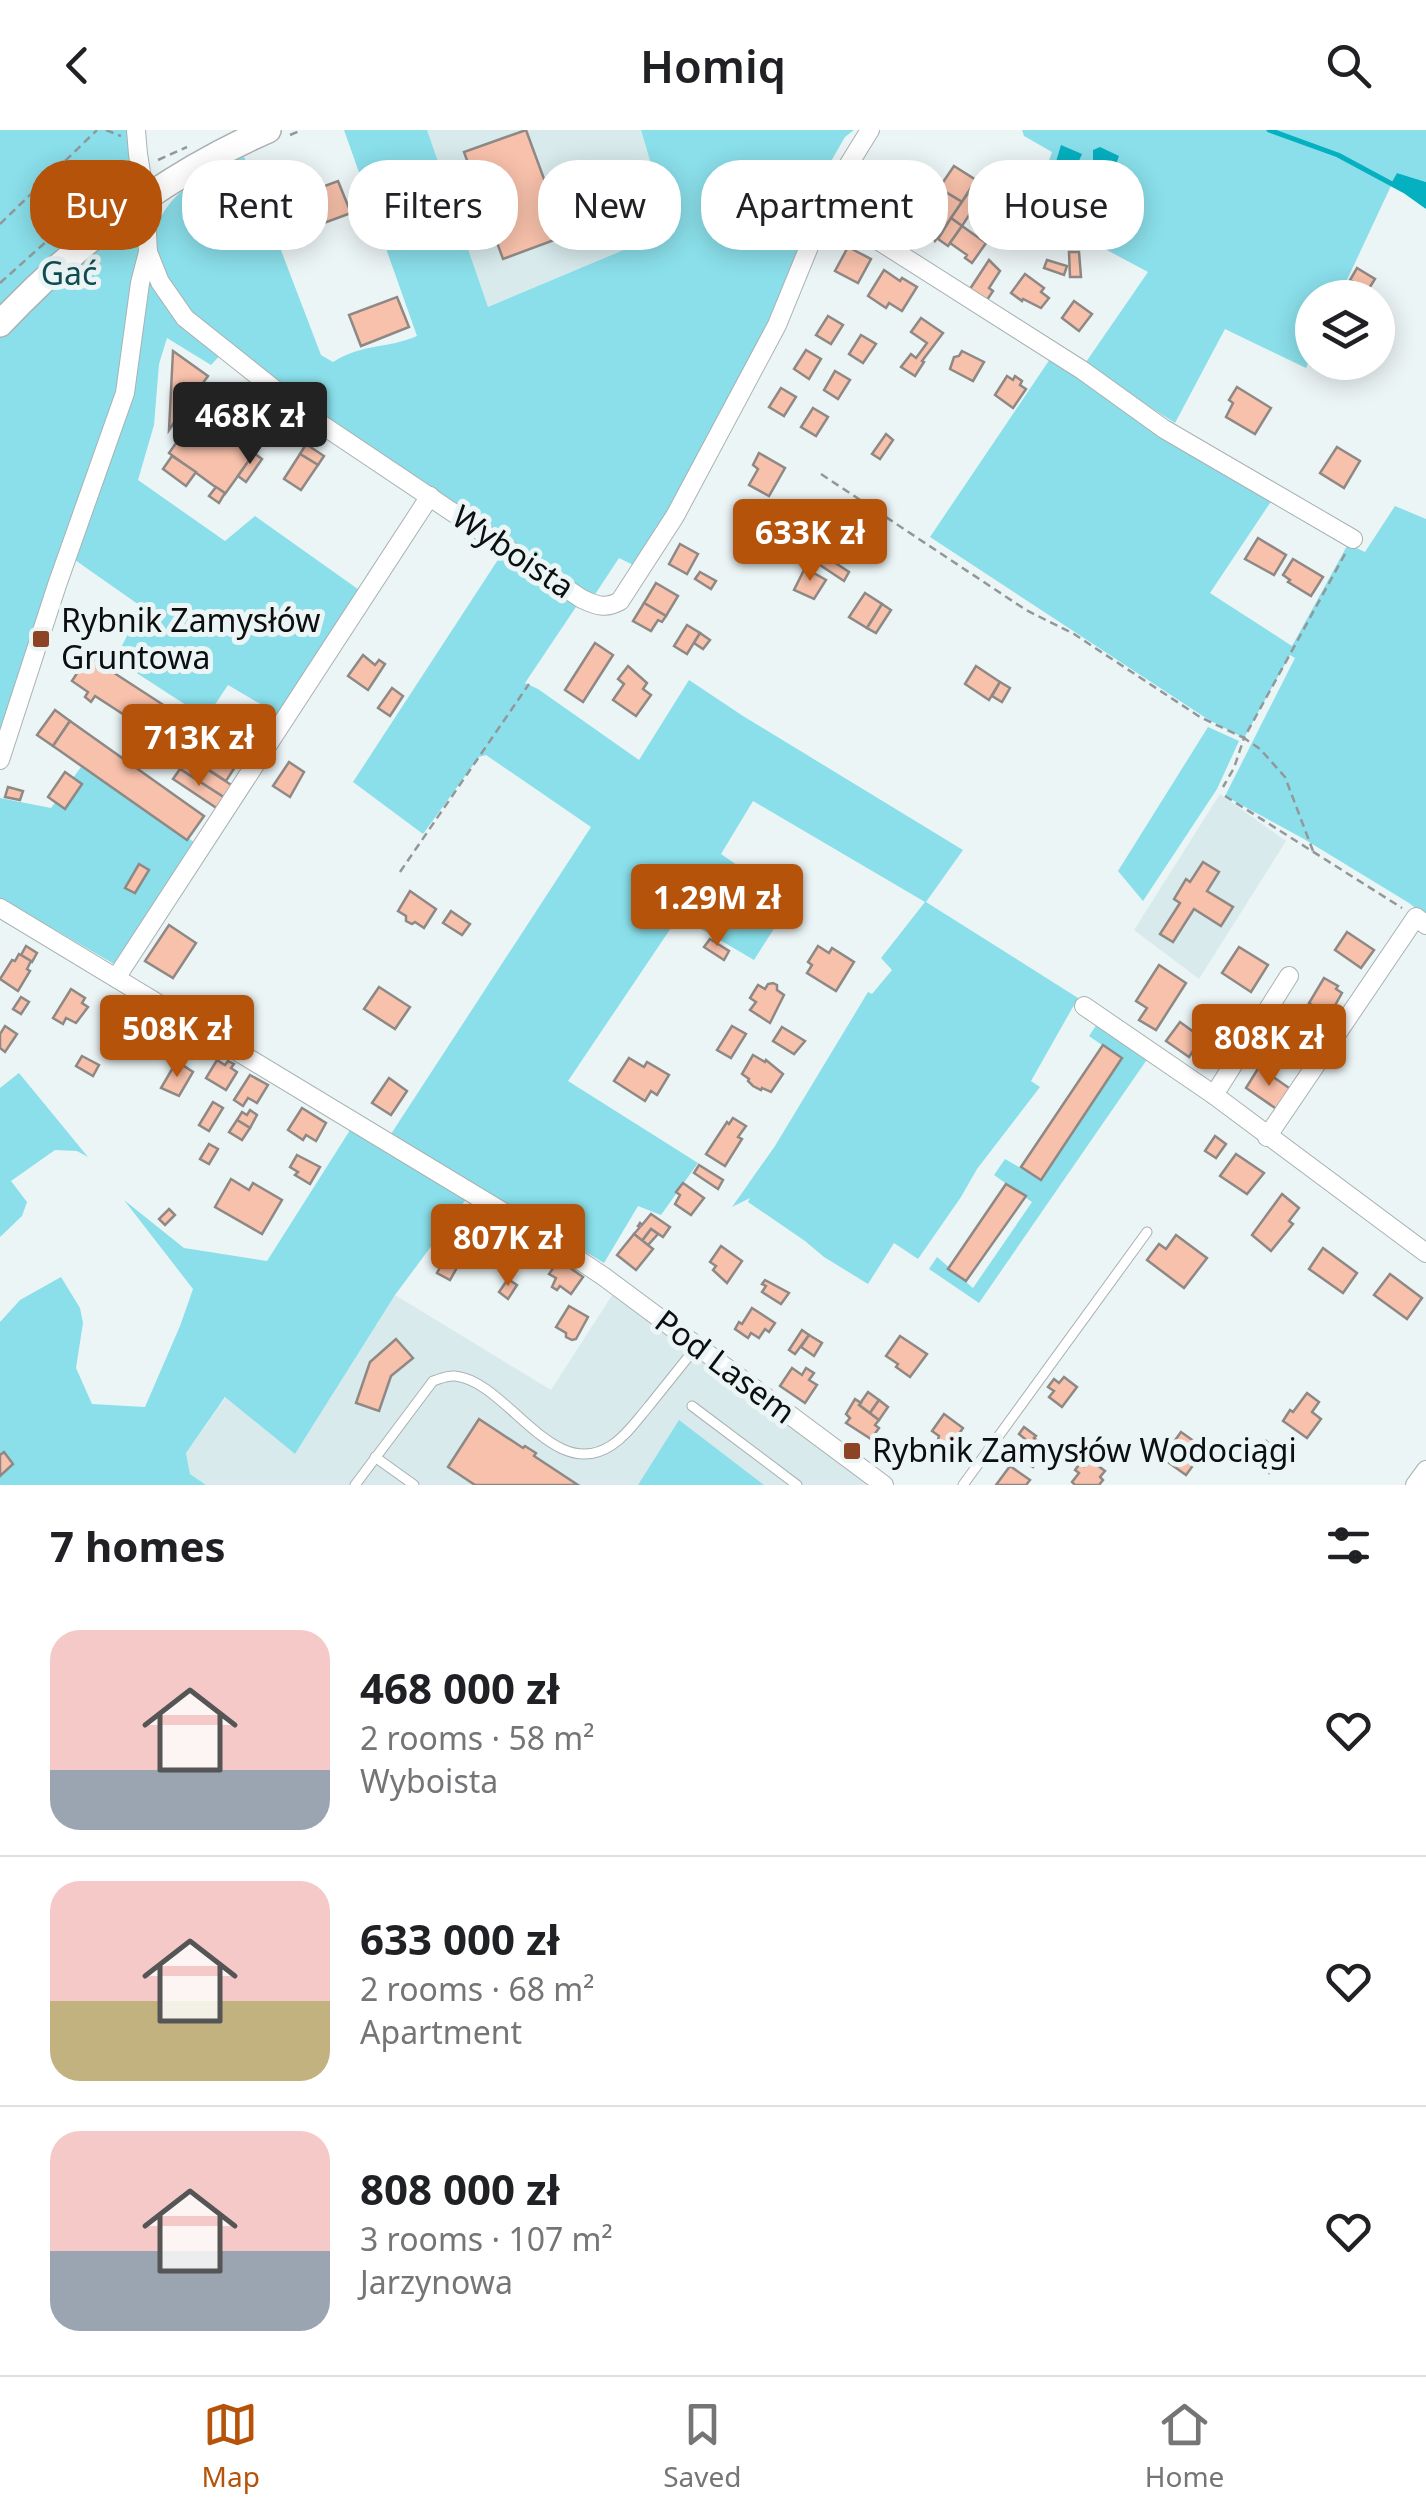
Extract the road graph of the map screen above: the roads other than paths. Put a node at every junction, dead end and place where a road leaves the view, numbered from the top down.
1 (136, 130) edge
2 (268, 130) edge
3 (870, 130) edge
4 (139, 160) edge
5 (852, 160) edge
6 (162, 187) edge
7 (76, 250) edge
8 (809, 250) edge
9 (893, 250) edge
10 (148, 252) joint
11 (140, 282) junction
12 (160, 282) junction
13 (0, 324) edge
14 (430, 496) junction
15 (1354, 539) road end
16 (0, 760) edge
17 (0, 908) edge
18 (1421, 921) edge
19 (1289, 976) dead end
20 (116, 978) junction
21 (1084, 1006) dead end
22 (1214, 1095) junction
23 (1267, 1137) junction
24 (1147, 1232) dead end
25 (1426, 1253) edge
26 (697, 1346) junction
27 (692, 1406) dead end
28 (375, 1457) junction
29 (1426, 1470) edge
30 (355, 1485) edge
31 (414, 1485) edge
32 (798, 1485) edge
33 (884, 1485) edge
34 (963, 1485) edge
35 (1415, 1485) edge

1 - 4 street
2 - 6 main road
3 - 5 street, Wyboista
7 - 13 main road
8 - 14 street, Wyboista
9 - 15 street
10 - 11 street
10 - 12 street, Wyboista
11 - 12 street
11 - 16 street
12 - 14 street, Wyboista
14 - 20 street
17 - 20 street, Pod Lasem
18 - 23 street
19 - 22 street
20 - 26 street, Pod Lasem
21 - 22 street
22 - 23 street
23 - 25 street
24 - 34 lane
26 - 28 lane
26 - 33 street, Pod Lasem
27 - 32 lane
28 - 30 lane
28 - 31 lane
29 - 35 street

